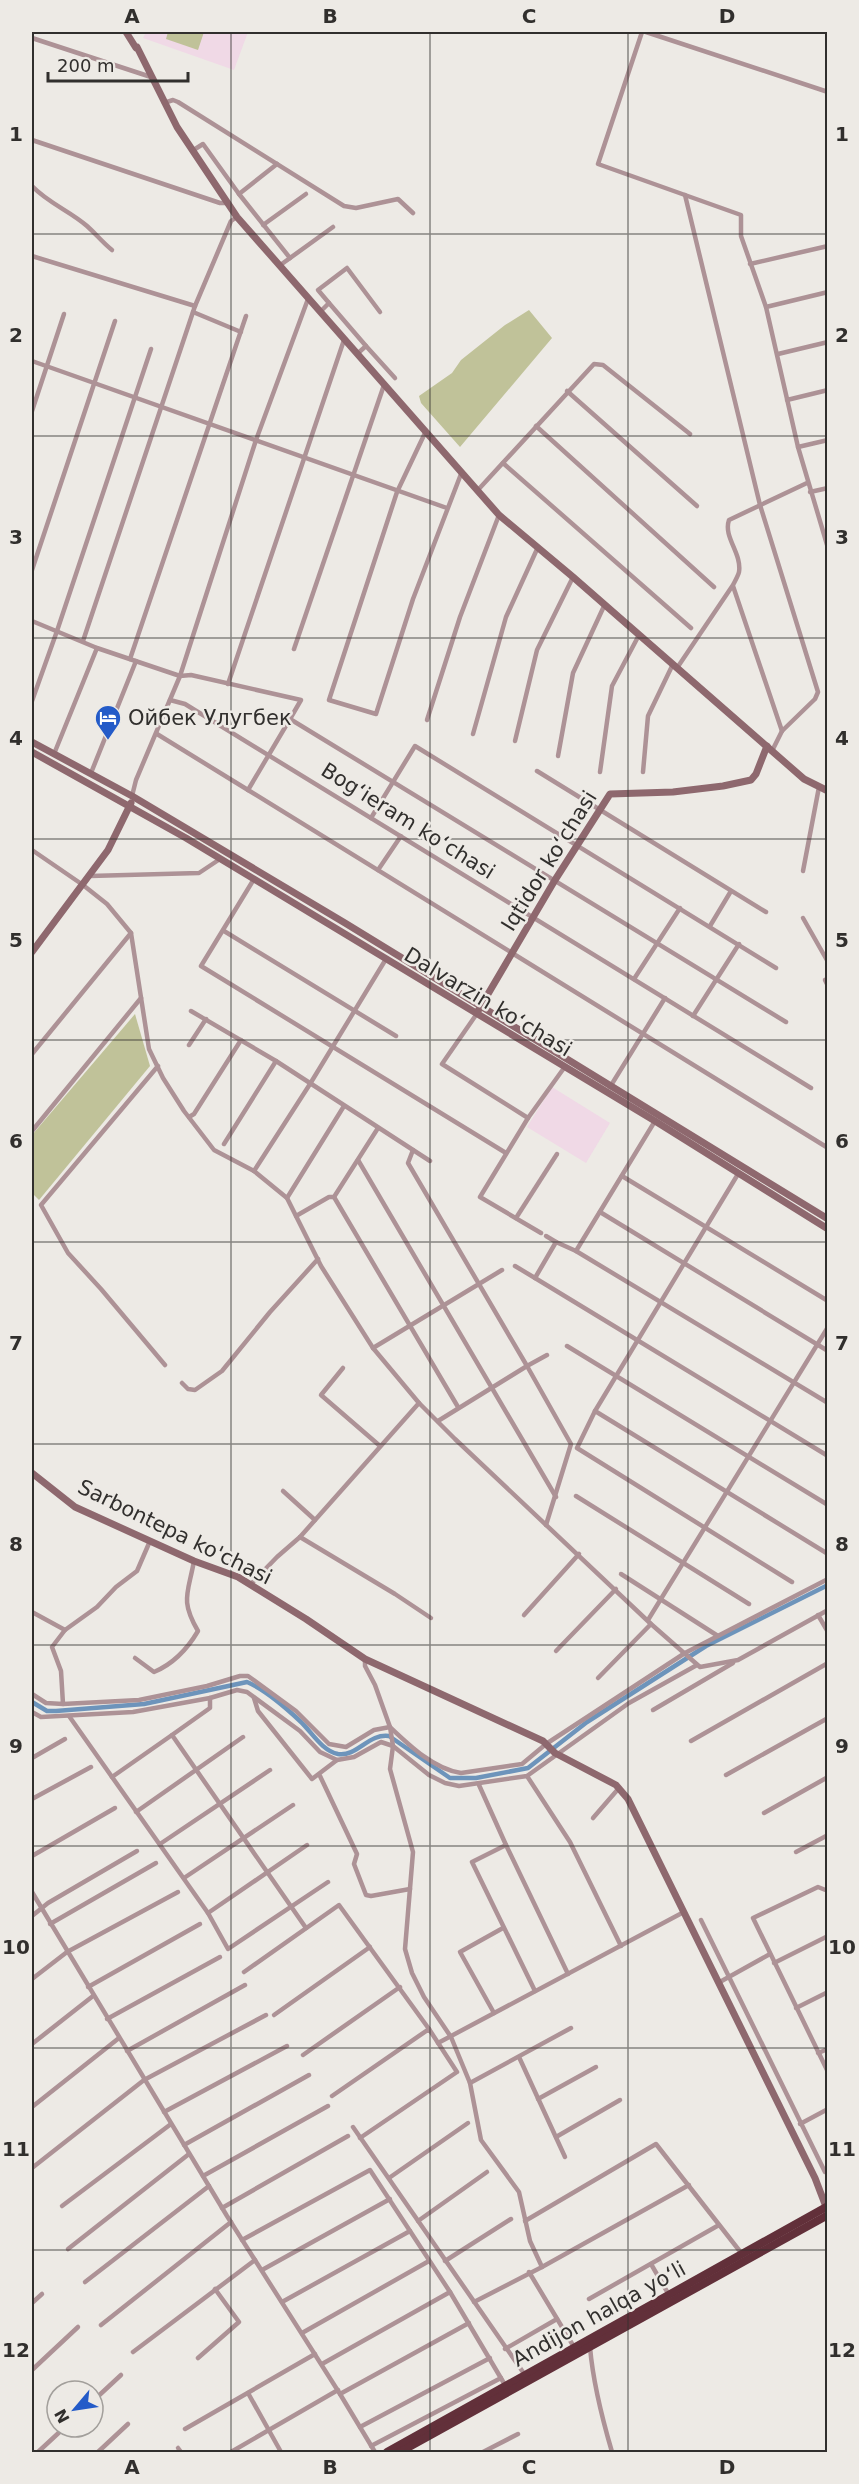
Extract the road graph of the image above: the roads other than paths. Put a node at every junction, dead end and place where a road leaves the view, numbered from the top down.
1 (126, 32) edge
2 (644, 32) edge
3 (32, 38) edge
4 (151, 77) junction
5 (828, 92) edge
6 (164, 103) junction
7 (32, 140) edge
8 (192, 151) junction
9 (277, 164) junction
10 (32, 186) edge
11 (239, 194) junction
12 (306, 194) dead end
13 (685, 195) junction
14 (227, 203) junction
15 (413, 213) dead end
16 (237, 217) junction
17 (263, 225) junction
18 (333, 227) dead end
19 (828, 246) edge
20 (112, 249) dead end
21 (32, 256) edge
22 (290, 258) junction
23 (750, 264) junction
24 (279, 266) junction
25 (828, 292) edge
26 (308, 299) junction
27 (329, 303) junction
28 (195, 306) junction
29 (766, 307) junction
30 (193, 312) junction
31 (320, 312) junction
32 (380, 312) dead end
33 (64, 314) dead end
34 (246, 316) dead end
35 (115, 321) dead end
36 (241, 332) junction
37 (344, 340) junction
38 (828, 342) edge
39 (366, 346) junction
40 (151, 349) dead end
41 (357, 354) junction
42 (778, 354) junction
43 (32, 361) edge
44 (46, 366) junction
45 (395, 378) dead end
46 (95, 384) junction
47 (384, 385) junction
48 (828, 390) edge
49 (567, 391) junction
50 (135, 399) junction
51 (788, 400) junction
52 (163, 408) junction
53 (32, 411) edge
54 (210, 423) junction
55 (536, 426) junction
56 (424, 433) junction
57 (690, 434) dead end
58 (256, 440) junction
59 (828, 440) edge
60 (798, 447) junction
61 (304, 458) junction
62 (502, 463) junction
63 (462, 474) junction
64 (352, 475) junction
65 (807, 483) junction
66 (828, 488) edge
67 (477, 491) junction
68 (397, 492) junction
69 (810, 492) junction
70 (760, 505) junction
71 (697, 506) dead end
72 (447, 508) junction
73 (499, 515) junction
74 (826, 540) edge
75 (538, 547) junction
76 (828, 548) edge
77 (32, 570) edge
78 (573, 576) junction
79 (733, 585) junction
80 (714, 587) dead end
81 (605, 604) junction
82 (32, 621) edge
83 (690, 628) dead end
84 (57, 631) junction
85 (639, 635) junction
86 (83, 641) junction
87 (97, 648) junction
88 (294, 649) dead end
89 (130, 659) junction
90 (136, 661) junction
91 (675, 666) junction
92 (180, 676) junction
93 (228, 684) junction
94 (170, 700) junction
95 (32, 701) edge
96 (290, 719) junction
97 (427, 720) dead end
98 (782, 731) junction
99 (157, 734) junction
100 (472, 734) dead end
101 (515, 741) dead end
102 (32, 742) edge
103 (770, 748) junction
104 (32, 752) edge
105 (54, 754) junction
106 (268, 755) junction
107 (558, 756) dead end
108 (537, 771) dead end
109 (600, 772) dead end
110 (643, 772) dead end
111 (91, 773) junction
112 (393, 781) junction
113 (819, 787) junction
114 (248, 790) junction
115 (828, 791) edge
116 (132, 796) junction
117 (130, 806) junction
118 (599, 810) junction
119 (371, 818) junction
120 (401, 836) junction
121 (577, 845) junction
122 (32, 850) edge
123 (220, 859) junction
124 (378, 870) junction
125 (802, 871) dead end
126 (90, 876) junction
127 (254, 879) junction
128 (555, 880) junction
129 (83, 885) junction
130 (731, 891) junction
131 (680, 908) junction
132 (766, 912) dead end
133 (533, 917) junction
134 (803, 918) dead end
135 (710, 926) junction
136 (224, 931) junction
137 (131, 933) junction
138 (657, 944) junction
139 (739, 944) junction
140 (32, 952) edge
141 (511, 953) junction
142 (386, 959) junction
143 (828, 962) edge
144 (776, 968) dead end
145 (427, 979) junction
146 (828, 979) edge
147 (634, 980) junction
148 (716, 980) junction
149 (828, 986) edge
150 (141, 998) junction
151 (665, 998) junction
152 (191, 1011) dead end
153 (478, 1011) junction
154 (354, 1012) junction
155 (693, 1016) junction
156 (206, 1019) junction
157 (786, 1023) dead end
158 (643, 1034) junction
159 (396, 1036) dead end
160 (241, 1040) junction
161 (189, 1045) dead end
162 (333, 1047) junction
163 (32, 1054) edge
164 (276, 1061) junction
165 (158, 1066) junction
166 (564, 1068) junction
167 (310, 1084) junction
168 (610, 1087) junction
169 (811, 1088) dead end
170 (344, 1106) junction
171 (189, 1118) junction
172 (528, 1118) junction
173 (655, 1121) junction
174 (668, 1126) junction
175 (378, 1128) junction
176 (32, 1131) edge
177 (224, 1144) dead end
178 (828, 1148) edge
179 (413, 1150) junction
180 (507, 1153) junction
181 (556, 1154) dead end
182 (358, 1160) junction
183 (430, 1161) dead end
184 (254, 1171) junction
185 (738, 1174) junction
186 (622, 1176) junction
187 (334, 1197) junction
188 (287, 1198) junction
189 (600, 1212) junction
190 (296, 1216) junction
191 (516, 1218) junction
192 (828, 1219) edge
193 (707, 1227) junction
194 (828, 1229) edge
195 (556, 1242) junction
196 (576, 1251) junction
197 (318, 1259) junction
198 (684, 1263) junction
199 (515, 1266) dead end
200 (502, 1270) dead end
201 (534, 1278) junction
202 (479, 1284) junction
203 (828, 1300) edge
204 (662, 1303) junction
205 (445, 1305) junction
206 (410, 1325) junction
207 (828, 1327) edge
208 (638, 1341) junction
209 (817, 1344) junction
210 (567, 1347) dead end
211 (373, 1348) junction
212 (828, 1351) edge
213 (547, 1354) dead end
214 (165, 1365) dead end
215 (527, 1366) junction
216 (344, 1368) dead end
217 (616, 1377) junction
218 (182, 1383) dead end
219 (794, 1383) junction
220 (493, 1387) junction
221 (419, 1403) junction
222 (828, 1403) edge
223 (458, 1407) junction
224 (595, 1411) junction
225 (438, 1421) junction
226 (771, 1421) junction
227 (380, 1446) junction
228 (749, 1456) junction
229 (828, 1456) edge
230 (32, 1473) edge
231 (283, 1491) dead end
232 (728, 1492) junction
233 (576, 1496) dead end
234 (556, 1497) junction
235 (828, 1505) edge
236 (315, 1520) junction
237 (546, 1525) junction
238 (706, 1528) junction
239 (300, 1537) junction
240 (150, 1541) junction
241 (579, 1554) junction
242 (828, 1554) edge
243 (194, 1561) junction
244 (684, 1563) junction
245 (621, 1574) dead end
246 (828, 1579) edge
247 (792, 1582) dead end
248 (250, 1585) junction
249 (616, 1589) junction
250 (663, 1599) junction
251 (749, 1604) dead end
252 (828, 1610) edge
253 (32, 1612) edge
254 (524, 1615) dead end
255 (818, 1615) junction
256 (431, 1618) dead end
257 (649, 1622) junction
258 (64, 1630) junction
259 (828, 1632) edge
260 (718, 1636) junction
261 (556, 1651) dead end
262 (686, 1654) junction
263 (135, 1658) dead end
264 (365, 1659) junction
265 (738, 1660) junction
266 (828, 1663) edge
267 (695, 1664) junction
268 (598, 1678) dead end
269 (32, 1694) edge
270 (210, 1698) junction
271 (254, 1698) junction
272 (63, 1704) junction
273 (652, 1710) dead end
274 (32, 1712) edge
275 (69, 1716) junction
276 (828, 1718) edge
277 (390, 1729) junction
278 (172, 1734) junction
279 (243, 1737) dead end
280 (65, 1740) dead end
281 (691, 1741) dead end
282 (547, 1745) junction
283 (393, 1746) junction
284 (556, 1754) junction
285 (32, 1758) edge
286 (337, 1760) junction
287 (91, 1767) dead end
288 (197, 1768) junction
289 (270, 1770) dead end
290 (726, 1775) dead end
291 (320, 1776) junction
292 (527, 1776) junction
293 (112, 1777) junction
294 (828, 1777) edge
295 (479, 1785) junction
296 (620, 1788) junction
297 (32, 1798) edge
298 (221, 1803) junction
299 (293, 1805) dead end
300 (115, 1808) dead end
301 (136, 1812) junction
302 (764, 1813) dead end
303 (593, 1818) dead end
304 (828, 1835) edge
305 (243, 1837) junction
306 (160, 1844) junction
307 (307, 1845) dead end
308 (506, 1845) junction
309 (136, 1851) dead end
310 (796, 1852) dead end
311 (32, 1856) edge
312 (156, 1863) dead end
313 (267, 1872) junction
314 (184, 1878) junction
315 (328, 1882) dead end
316 (410, 1889) junction
317 (828, 1891) edge
318 (32, 1892) edge
319 (178, 1892) dead end
320 (291, 1906) junction
321 (41, 1909) junction
322 (208, 1913) junction
323 (682, 1913) junction
324 (32, 1916) edge
325 (701, 1920) dead end
326 (50, 1924) junction
327 (200, 1924) dead end
328 (306, 1928) junction
329 (503, 1928) junction
330 (828, 1936) edge
331 (621, 1946) junction
332 (370, 1947) junction
333 (67, 1952) junction
334 (770, 1954) junction
335 (220, 1957) dead end
336 (774, 1963) junction
337 (244, 1972) dead end
338 (568, 1974) junction
339 (728, 1976) junction
340 (32, 1979) edge
341 (718, 1983) junction
342 (245, 1985) dead end
343 (400, 1987) junction
344 (88, 1988) junction
345 (535, 1991) junction
346 (828, 1992) edge
347 (93, 1996) junction
348 (796, 2008) junction
349 (494, 2013) junction
350 (266, 2015) dead end
351 (274, 2015) dead end
352 (107, 2019) junction
353 (571, 2028) dead end
354 (429, 2030) junction
355 (451, 2037) junction
356 (119, 2038) junction
357 (438, 2043) junction
358 (32, 2044) edge
359 (287, 2046) dead end
360 (828, 2049) edge
361 (127, 2051) junction
362 (818, 2053) junction
363 (303, 2055) dead end
364 (519, 2057) junction
365 (596, 2067) dead end
366 (828, 2072) edge
367 (309, 2075) dead end
368 (144, 2080) junction
369 (470, 2083) junction
370 (332, 2096) dead end
371 (538, 2099) junction
372 (620, 2100) dead end
373 (328, 2106) dead end
374 (32, 2107) edge
375 (828, 2109) edge
376 (164, 2112) junction
377 (468, 2123) dead end
378 (171, 2124) junction
379 (800, 2124) junction
380 (353, 2127) dead end
381 (348, 2136) dead end
382 (556, 2137) junction
383 (360, 2138) junction
384 (184, 2145) junction
385 (189, 2154) junction
386 (565, 2157) dead end
387 (32, 2168) edge
388 (826, 2171) edge
389 (487, 2172) dead end
390 (202, 2176) junction
391 (389, 2178) junction
392 (815, 2178) junction
393 (689, 2185) junction
394 (208, 2186) junction
395 (390, 2199) junction
396 (62, 2206) dead end
397 (222, 2208) junction
398 (827, 2210) edge
399 (511, 2219) dead end
400 (418, 2221) junction
401 (525, 2221) junction
402 (231, 2222) junction
403 (720, 2225) junction
404 (410, 2231) junction
405 (242, 2240) junction
406 (68, 2248) dead end
407 (742, 2255) junction
408 (255, 2260) junction
409 (429, 2261) junction
410 (445, 2261) junction
411 (651, 2264) junction
412 (542, 2267) junction
413 (262, 2271) junction
414 (528, 2272) junction
415 (85, 2282) dead end
416 (215, 2289) junction
417 (450, 2292) junction
418 (42, 2294) dead end
419 (669, 2296) junction
420 (589, 2299) dead end
421 (282, 2302) junction
422 (474, 2302) junction
423 (32, 2303) edge
424 (557, 2319) junction
425 (469, 2323) junction
426 (101, 2325) dead end
427 (78, 2327) dead end
428 (302, 2333) junction
429 (590, 2347) junction
430 (575, 2348) junction
431 (505, 2349) junction
432 (133, 2352) dead end
433 (315, 2354) junction
434 (198, 2358) dead end
435 (490, 2358) junction
436 (322, 2364) junction
437 (32, 2370) edge
438 (121, 2375) dead end
439 (525, 2375) junction
440 (503, 2382) junction
441 (105, 2390) edge
442 (339, 2392) junction
443 (248, 2393) junction
444 (128, 2424) dead end
445 (360, 2427) junction
446 (185, 2429) dead end
447 (269, 2430) junction
448 (518, 2434) dead end
449 (52, 2439) edge
450 (371, 2446) junction
451 (410, 2450) edge
452 (38, 2452) edge
453 (98, 2452) edge
454 (231, 2452) edge
455 (281, 2452) edge
456 (375, 2452) edge
457 (387, 2452) edge
458 (400, 2452) edge
459 (483, 2452) edge
460 (612, 2452) edge

1 - 4 street
2 - 5 street
2 - 13 street
3 - 4 street
4 - 6 street
6 - 8 street
6 - 9 street
7 - 14 street
8 - 11 street
8 - 14 street
9 - 11 street
9 - 15 street
10 - 20 street
11 - 17 street
12 - 17 street
13 - 23 street
13 - 70 street
14 - 16 street
16 - 24 street
16 - 28 street
17 - 22 street
18 - 22 street
19 - 23 street
21 - 28 street
22 - 24 street
23 - 29 street
24 - 26 street
25 - 29 street
26 - 31 street
26 - 58 street
27 - 31 street
27 - 32 street
27 - 39 street
28 - 30 street
29 - 42 street
30 - 36 street
30 - 52 street
31 - 37 street
33 - 44 street
34 - 36 street
35 - 46 street
36 - 54 street
37 - 41 street
37 - 61 street
38 - 42 street
39 - 41 street
39 - 45 street
40 - 50 street
41 - 47 street
42 - 51 street
43 - 44 street
44 - 46 street
44 - 53 street
46 - 50 street
46 - 77 street
47 - 56 street
47 - 64 street
48 - 51 street
49 - 55 street
49 - 57 street
49 - 71 street
50 - 52 street
50 - 84 street
51 - 60 street
52 - 54 street
52 - 86 street
54 - 58 street
54 - 89 street
55 - 62 street
55 - 80 street
56 - 63 street
56 - 68 street
58 - 61 street
58 - 92 street
59 - 60 street
60 - 65 street
61 - 64 street
61 - 93 street
62 - 67 street
62 - 83 street
63 - 67 street
63 - 72 street
64 - 68 street
64 - 88 street
65 - 69 street
65 - 70 street
66 - 69 street
67 - 73 street
68 - 72 street
68 - 72 street
69 - 74 street
70 - 79 street
70 - 98 street
73 - 75 street
73 - 97 street
74 - 76 street
75 - 78 street
75 - 100 street
78 - 81 street
78 - 101 street
79 - 91 street
79 - 98 street
81 - 85 street
81 - 107 street
82 - 84 street
84 - 86 street
84 - 95 street
85 - 91 street
85 - 109 street
86 - 87 street
87 - 89 street
87 - 105 street
89 - 90 street
90 - 92 street
90 - 111 street
91 - 103 street
91 - 110 street
92 - 93 street
92 - 94 street
93 - 96 street
94 - 99 street
94 - 106 street, Bogʻieram koʻchasi
96 - 106 street
96 - 112 street
98 - 103 street
99 - 114 street
99 - 116 street
102 - 105 street, Dalvarzin koʻchasi
103 - 113 street
103 - 118 street, Iqtidor koʻchasi
104 - 117 street, Dalvarzin koʻchasi
105 - 111 street, Dalvarzin koʻchasi
106 - 114 street
106 - 119 street, Bogʻieram koʻchasi
108 - 118 street
111 - 116 street, Dalvarzin koʻchasi
112 - 119 street
112 - 121 street
112 - 128 street
113 - 115 street
113 - 125 street
114 - 124 street
116 - 117 street
116 - 145 street, Dalvarzin koʻchasi
117 - 123 street, Dalvarzin koʻchasi
117 - 126 street
118 - 121 street, Iqtidor koʻchasi
118 - 130 street
119 - 120 street, Bogʻieram koʻchasi
120 - 124 street
120 - 133 street, Bogʻieram koʻchasi
121 - 128 street, Iqtidor koʻchasi
121 - 131 street
122 - 129 street
123 - 126 street
123 - 127 street, Dalvarzin koʻchasi
124 - 141 street
126 - 129 street
127 - 136 street
127 - 142 street, Dalvarzin koʻchasi
128 - 133 street, Iqtidor koʻchasi
128 - 138 street
129 - 137 street
129 - 140 street
130 - 132 street
130 - 135 street
131 - 135 street
131 - 138 street
133 - 141 street, Iqtidor koʻchasi
133 - 147 street, Bogʻieram koʻchasi
134 - 143 street
135 - 139 street
136 - 154 street
136 - 162 street
137 - 150 street
137 - 163 street
138 - 147 street
138 - 148 street
139 - 144 street
139 - 148 street
141 - 153 street, Iqtidor koʻchasi
141 - 158 street
142 - 145 street, Dalvarzin koʻchasi
142 - 154 street
145 - 153 street, Dalvarzin koʻchasi
146 - 149 street
147 - 151 street, Bogʻieram koʻchasi
148 - 155 street
148 - 157 street
150 - 165 street
150 - 176 street
151 - 155 street, Bogʻieram koʻchasi
151 - 158 street
152 - 156 street
153 - 166 street, Dalvarzin koʻchasi
153 - 168 street, Dalvarzin koʻchasi
153 - 172 street
154 - 159 street
154 - 162 street
155 - 169 street, Bogʻieram koʻchasi
156 - 160 street
156 - 161 street
158 - 168 street
158 - 178 street
160 - 164 street
160 - 171 street
162 - 167 street
162 - 180 street
164 - 167 street
164 - 177 street
165 - 171 street
165 - 214 street
166 - 172 street
166 - 173 street, Dalvarzin koʻchasi
167 - 170 street
167 - 184 street
168 - 174 street, Dalvarzin koʻchasi
170 - 175 street
170 - 188 street
171 - 184 street
172 - 180 street
173 - 174 street, Dalvarzin koʻchasi
173 - 186 street
174 - 185 street, Dalvarzin koʻchasi
174 - 192 street, Dalvarzin koʻchasi
175 - 179 street
175 - 182 street
179 - 183 street
179 - 202 street
180 - 191 street
181 - 191 street
182 - 187 street
182 - 205 street
184 - 188 street
185 - 193 street
185 - 194 street, Dalvarzin koʻchasi
186 - 189 street
186 - 193 street
187 - 190 street
187 - 206 street
188 - 190 street
189 - 196 street
189 - 198 street
190 - 197 street
191 - 195 street
193 - 198 street
193 - 203 street
195 - 196 street
195 - 201 street
196 - 204 street
197 - 211 street
197 - 218 street
198 - 204 street
198 - 209 street
199 - 201 street
200 - 202 street
201 - 208 street
202 - 205 street
202 - 215 street
204 - 208 street
204 - 219 street
205 - 206 street
205 - 220 street
206 - 211 street
206 - 223 street
207 - 209 street
208 - 217 street
208 - 226 street
209 - 212 street
209 - 219 street
210 - 217 street
211 - 221 street
213 - 215 street
215 - 220 street
215 - 234 street
216 - 227 street
217 - 224 street
217 - 228 street
219 - 222 street
219 - 226 street
220 - 223 street
220 - 234 street
221 - 225 street
221 - 227 street
223 - 225 street
224 - 232 street
224 - 238 street
225 - 237 street
226 - 228 street
226 - 229 street
227 - 236 street
228 - 232 street
228 - 235 street
230 - 240 street, Sarbontepa ko'chasi
231 - 236 street
232 - 238 street
232 - 242 street
233 - 244 street
234 - 237 street
236 - 239 street
237 - 241 street
238 - 244 street
238 - 247 street
239 - 248 street
239 - 256 street
240 - 243 street, Sarbontepa ko'chasi
240 - 258 street
241 - 249 street
241 - 254 street
243 - 248 street, Sarbontepa ko'chasi
243 - 263 street
244 - 250 street
244 - 251 street
245 - 250 street
246 - 260 street
248 - 264 street, Sarbontepa ko'chasi
249 - 257 street
249 - 261 street
250 - 257 street
250 - 260 street
252 - 255 street
253 - 258 street
255 - 259 street
255 - 265 street
257 - 262 street
257 - 268 street
258 - 272 street
260 - 262 street
262 - 267 street
262 - 282 street
264 - 277 street
264 - 282 street, Sarbontepa ko'chasi
265 - 267 street
265 - 273 street
266 - 281 street
267 - 284 street
269 - 272 street
270 - 271 street
270 - 275 street
270 - 278 street
271 - 286 street
271 - 291 street
272 - 277 street
274 - 275 street
275 - 293 street
276 - 290 street
277 - 282 street
277 - 283 street
278 - 288 street
278 - 293 street
279 - 288 street
280 - 285 street
282 - 284 street, Sarbontepa ko'chasi
283 - 286 street
283 - 295 street
283 - 316 street
284 - 292 street
284 - 296 street, Sarbontepa ko'chasi
286 - 291 street
287 - 297 street
288 - 298 street
288 - 301 street
289 - 298 street
291 - 316 street
292 - 295 street
292 - 331 street
293 - 301 street
294 - 302 street
295 - 308 street
296 - 303 street
296 - 323 street
298 - 305 street
298 - 306 street
299 - 305 street
300 - 311 street
301 - 306 street
304 - 310 street
305 - 313 street
305 - 314 street
306 - 314 street
307 - 313 street
308 - 329 street
308 - 338 street
309 - 321 street
312 - 326 street
313 - 320 street
313 - 322 street
314 - 322 street
315 - 320 street
316 - 355 street
317 - 334 street
318 - 321 street
319 - 333 street
320 - 322 street
320 - 328 street
321 - 324 street
321 - 326 street
323 - 331 street
323 - 341 street
325 - 339 street
326 - 333 street
327 - 344 street
328 - 332 street
328 - 337 street
329 - 345 street
329 - 349 street
330 - 336 street
331 - 338 street
332 - 343 street
332 - 351 street
333 - 340 street
333 - 344 street
334 - 336 street
334 - 339 street
335 - 352 street
336 - 348 street
338 - 345 street
339 - 341 street
339 - 379 street
341 - 392 street
342 - 361 street
343 - 354 street
343 - 363 street
344 - 347 street
345 - 349 street
346 - 348 street
347 - 352 street
347 - 358 street
348 - 362 street
349 - 355 street
350 - 368 street
352 - 356 street
353 - 364 street
354 - 357 street
354 - 370 street
355 - 357 street
355 - 369 street
356 - 361 street
356 - 374 street
357 - 383 street
359 - 376 street
360 - 362 street
361 - 368 street
362 - 366 street
364 - 369 street
364 - 371 street
365 - 371 street
367 - 384 street
368 - 376 street
368 - 387 street
369 - 401 street
371 - 382 street
372 - 382 street
373 - 390 street
375 - 379 street
376 - 378 street
377 - 391 street
378 - 384 street
378 - 396 street
379 - 388 street
380 - 383 street
381 - 397 street
382 - 386 street
383 - 391 street
384 - 385 street
385 - 390 street
385 - 406 street
388 - 392 street
389 - 400 street
390 - 394 street
391 - 400 street
392 - 398 street
393 - 401 street
393 - 403 street
393 - 412 street
394 - 397 street
394 - 415 street
395 - 404 street
395 - 405 street
395 - 413 street
397 - 402 street
398 - 407 highway, Andijon halqa yo‘li
398 - 429 highway, Andijon halqa yo‘li
399 - 410 street
400 - 410 street
401 - 412 street
402 - 405 street
402 - 426 street
403 - 407 street
403 - 411 street
404 - 409 street
404 - 421 street
405 - 408 street
407 - 419 highway, Andijon halqa yo‘li
408 - 413 street
408 - 416 street
409 - 417 street
409 - 428 street
410 - 422 street
411 - 419 street
411 - 420 street
412 - 414 street
413 - 421 street
414 - 422 street
414 - 424 street
416 - 432 street
416 - 434 street
417 - 425 street
417 - 436 street
418 - 423 street
419 - 430 highway, Andijon halqa yo‘li
421 - 428 street
422 - 431 street
424 - 430 street
424 - 431 street
425 - 435 street
425 - 442 street
427 - 437 street
428 - 433 street
429 - 451 highway, Andijon halqa yo‘li
429 - 460 street
430 - 439 highway, Andijon halqa yo‘li
431 - 439 street
433 - 436 street
433 - 443 street
435 - 440 street
435 - 445 street
436 - 442 street
438 - 441 street
439 - 440 highway, Andijon halqa yo‘li
440 - 450 street
440 - 457 highway, Andijon halqa yo‘li
442 - 445 street
442 - 447 street
443 - 446 street
443 - 447 street
444 - 453 street
445 - 450 street
447 - 454 street
447 - 455 street
448 - 459 street
449 - 452 street
450 - 456 street
451 - 458 highway, Andijon halqa yo‘li

